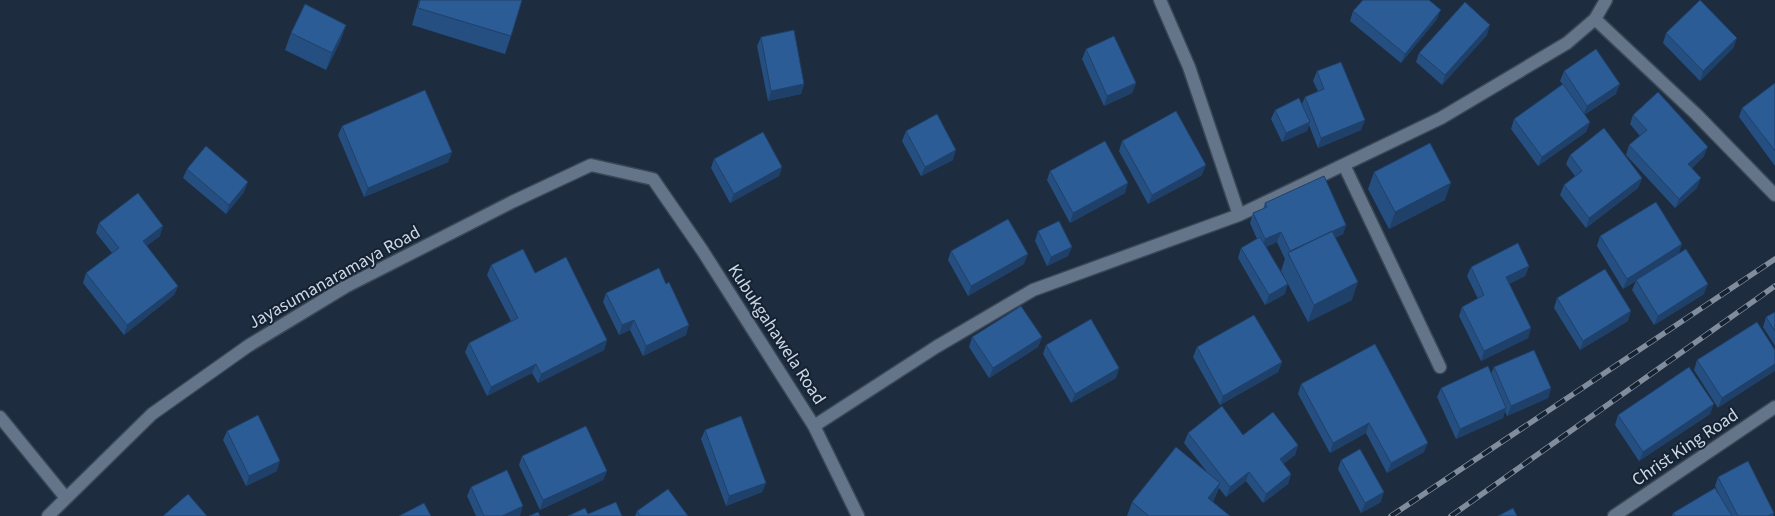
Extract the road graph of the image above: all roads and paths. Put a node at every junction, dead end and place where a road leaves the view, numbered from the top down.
1 (1160, 0) edge
2 (1606, 0) edge
3 (1595, 19) junction
4 (1344, 165) junction
5 (653, 179) joint
6 (1775, 195) edge
7 (1239, 215) junction
8 (1440, 367) dead end
9 (1775, 406) edge
10 (0, 417) edge
11 (814, 426) junction
12 (66, 498) junction
13 (48, 516) edge
14 (858, 516) edge
15 (1614, 516) edge

1 - 7 street
2 - 3 street
3 - 4 street
3 - 6 street
4 - 7 street
4 - 8 street
5 - 11 street, Kubukgahawela Road
5 - 12 street, Jayasumanaramaya Road
7 - 11 street
9 - 15 street, Christ King Road
10 - 12 street
11 - 14 street, Kubukgahawela Road
12 - 13 street, Jayasumanaramaya Road

